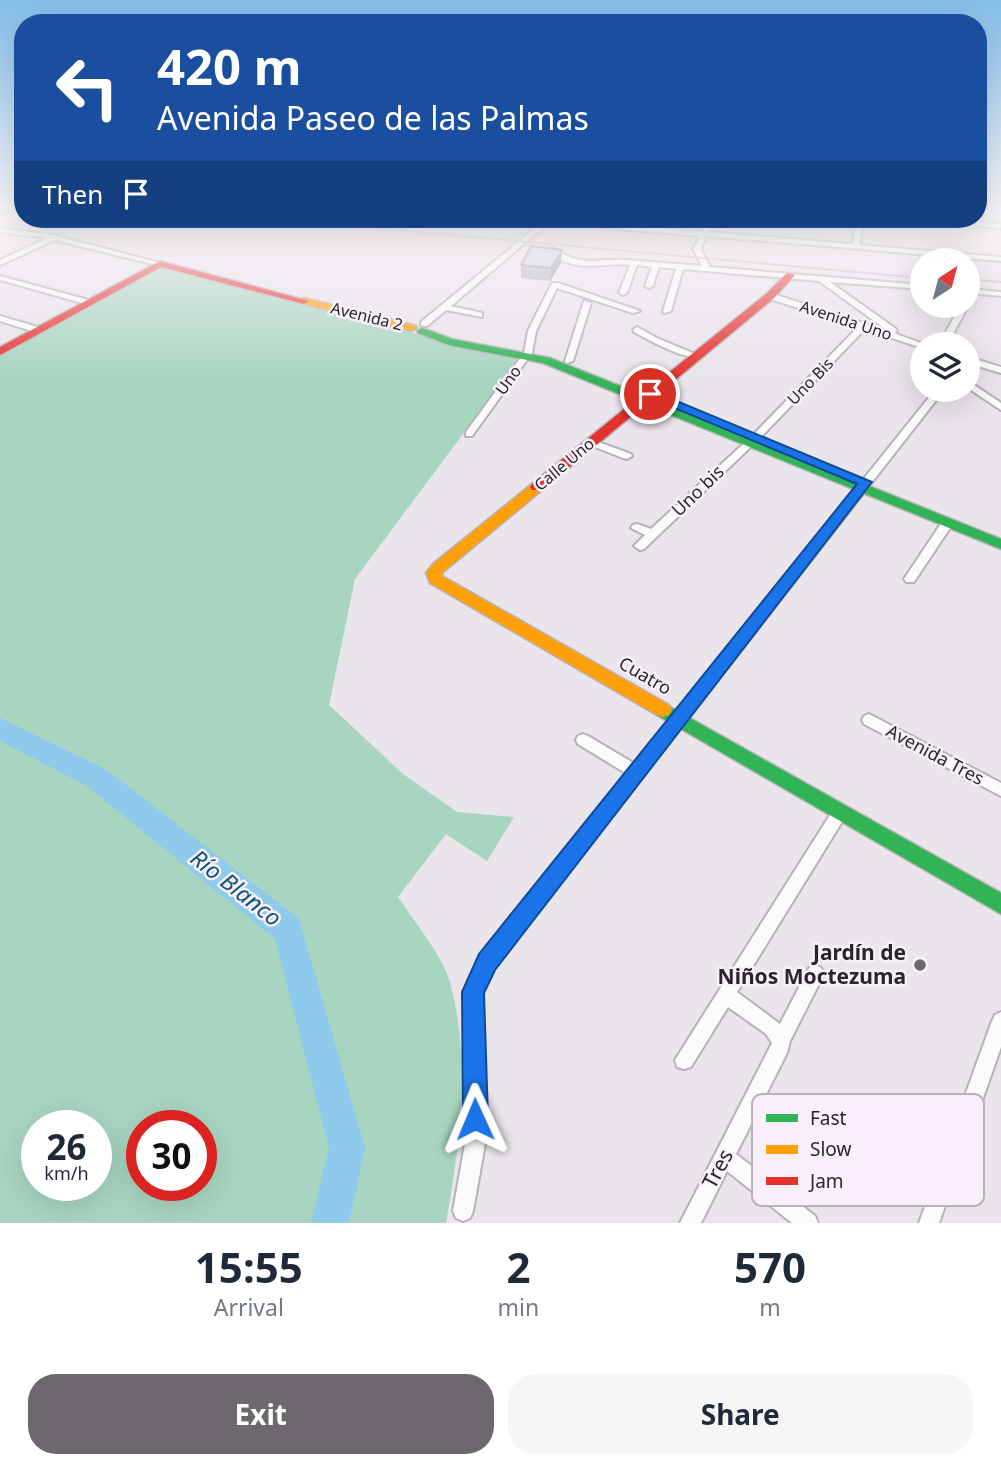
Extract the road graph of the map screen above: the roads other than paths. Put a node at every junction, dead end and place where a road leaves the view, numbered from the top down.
1 (158, 265) edge
2 (164, 265) edge
3 (496, 265) edge
4 (587, 265) edge
5 (606, 265) edge
6 (633, 265) edge
7 (656, 265) joint
8 (706, 265) edge
9 (680, 267) junction
10 (705, 269) junction
11 (790, 275) junction
12 (0, 278) edge
13 (820, 278) junction
14 (649, 286) dead end
15 (910, 286) edge
16 (980, 292) edge
17 (623, 293) dead end
18 (1001, 294) edge
19 (770, 296) junction
20 (89, 303) junction
21 (587, 303) dead end
22 (445, 307) junction
23 (636, 311) dead end
24 (667, 311) dead end
25 (479, 315) dead end
26 (0, 318) edge
27 (864, 326) junction
28 (421, 327) junction
29 (38, 330) junction
30 (637, 330) dead end
31 (903, 338) junction
32 (910, 341) edge
33 (910, 343) edge
34 (528, 351) junction
35 (0, 352) edge
36 (696, 355) junction
37 (569, 361) junction
38 (980, 364) edge
39 (1001, 370) edge
40 (980, 392) edge
41 (647, 396) junction
42 (930, 402) edge
43 (1001, 407) edge
44 (469, 433) dead end
45 (754, 438) junction
46 (590, 442) junction
47 (627, 456) dead end
48 (864, 485) junction
49 (948, 522) junction
50 (637, 528) dead end
51 (652, 534) junction
52 (1001, 537) edge
53 (1001, 544) edge
54 (640, 546) dead end
55 (434, 573) joint
56 (910, 579) dead end
57 (681, 719) junction
58 (869, 720) dead end
59 (583, 740) dead end
60 (637, 773) junction
61 (1001, 790) edge
62 (840, 812) junction
63 (1001, 904) edge
64 (816, 974) dead end
65 (725, 994) junction
66 (1001, 1021) edge
67 (781, 1040) junction
68 (684, 1060) dead end
69 (758, 1094) edge
70 (975, 1094) edge
71 (752, 1106) edge
72 (725, 1157) junction
73 (752, 1178) edge
74 (787, 1206) edge
75 (935, 1206) edge
76 (463, 1210) dead end
77 (690, 1223) edge
78 (808, 1223) edge
79 (929, 1223) edge

1 - 20 street
2 - 28 street, Avenida 2
3 - 22 street
4 - 5 street
6 - 17 street
7 - 9 street
7 - 14 street
8 - 10 street
9 - 10 street
9 - 24 street
10 - 11 street
11 - 13 street
11 - 19 street, Calle Uno
12 - 20 street
13 - 15 street
13 - 31 street
16 - 18 street
19 - 27 street, Avenida Uno
19 - 36 street, Calle Uno
20 - 29 street
21 - 37 street
22 - 25 street
22 - 28 street
23 - 34 street, Uno
26 - 29 street
27 - 31 street, Avenida Uno
27 - 45 street, Uno Bis
28 - 34 street, Avenida 2
29 - 35 street
30 - 36 street
31 - 32 street, Avenida Uno
31 - 33 street
34 - 37 street
34 - 41 street
34 - 44 street, Uno
36 - 41 street, Calle Uno
37 - 41 street
38 - 39 street
40 - 43 street
41 - 45 street
41 - 46 street, Calle Uno
42 - 48 street
45 - 48 street
45 - 51 street, Uno bis
46 - 47 street
46 - 55 street, Calle Uno
48 - 49 street
48 - 52 street
48 - 57 street
49 - 53 street
49 - 56 street
50 - 51 street
51 - 54 street, Uno bis
55 - 57 street, Cuatro
57 - 60 street
57 - 62 street, Cuatro
58 - 61 street, Avenida Tres
59 - 60 street
60 - 76 street
62 - 63 street, Cuatro
62 - 65 street
64 - 67 street, Tres
65 - 67 street
65 - 68 street
66 - 70 street
67 - 69 street, Tres
71 - 72 street, Tres
72 - 73 street
72 - 77 street, Tres
74 - 78 street
75 - 79 street

